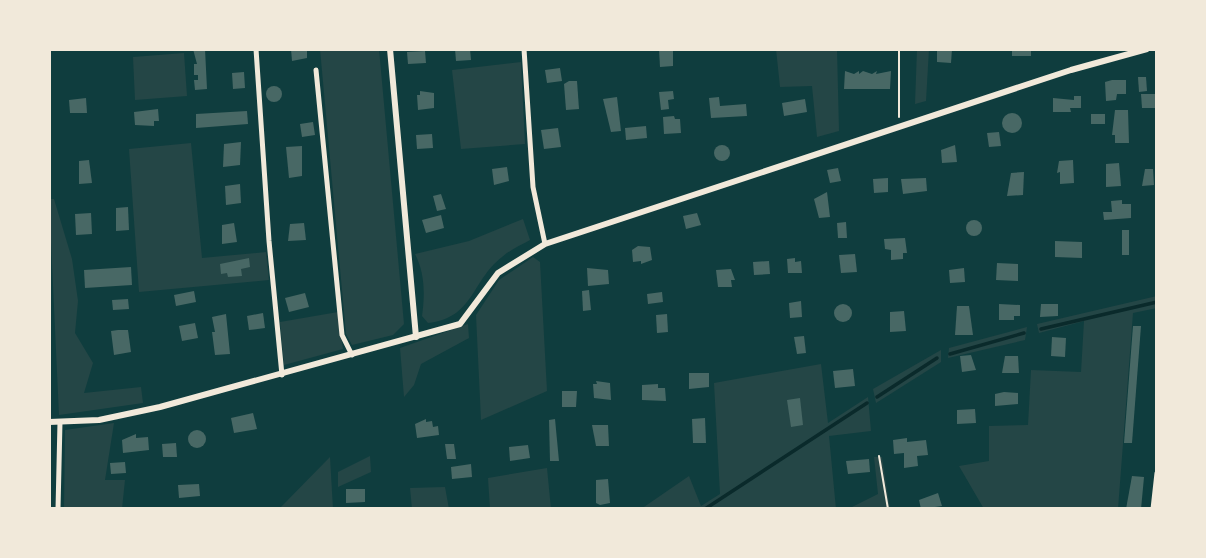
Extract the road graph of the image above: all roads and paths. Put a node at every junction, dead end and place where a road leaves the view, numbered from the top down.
1 (256, 49) edge
2 (390, 49) edge
3 (524, 49) edge
4 (899, 49) edge
5 (1147, 49) edge
6 (316, 71) dead end
7 (896, 121) dead end
8 (545, 244) junction
9 (416, 337) junction
10 (352, 355) junction
11 (282, 375) junction
12 (49, 422) edge
13 (60, 422) junction
14 (879, 456) dead end
15 (1157, 473) edge
16 (58, 509) edge
17 (888, 509) edge
18 (1153, 509) edge

1 - 11 street
2 - 9 street
3 - 8 street
4 - 7 path
5 - 8 street
6 - 10 street
8 - 9 street
9 - 10 street
10 - 11 street
11 - 13 street
12 - 13 street
13 - 16 street
14 - 17 path
15 - 18 street

